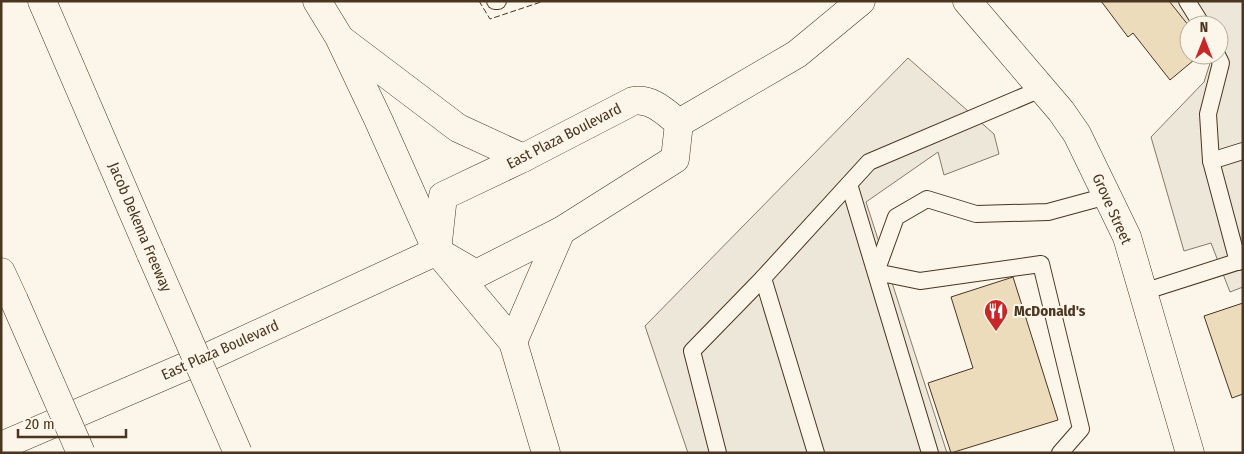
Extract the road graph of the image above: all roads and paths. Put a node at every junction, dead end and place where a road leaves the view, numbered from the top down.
1 (42, 1) edge
2 (317, 1) edge
3 (862, 1) edge
4 (967, 1) edge
5 (1187, 1) edge
6 (1196, 15) edge
7 (338, 37) junction
8 (1220, 65) edge
9 (1041, 89) junction
10 (679, 123) junction
11 (1243, 151) edge
12 (523, 158) junction
13 (1211, 161) junction
14 (849, 184) junction
15 (1107, 196) junction
16 (561, 231) junction
17 (436, 251) junction
18 (1240, 261) edge
19 (1, 272) edge
20 (876, 272) junction
21 (763, 278) junction
22 (1143, 292) junction
23 (513, 342) junction
24 (1, 446) edge
25 (81, 453) edge
26 (238, 453) edge
27 (546, 453) edge
28 (718, 453) edge
29 (816, 453) edge
30 (930, 453) edge
31 (1060, 453) edge
32 (1190, 453) edge

1 - 26 main road, Jacob Dekema Freeway, bridge
2 - 7 main road
3 - 10 main road
4 - 9 main road, Grove Street
5 - 6 lane
7 - 12 main road
7 - 17 main road
8 - 13 lane
9 - 14 lane
9 - 15 main road, Grove Street
10 - 12 main road, East Plaza Boulevard
10 - 16 main road
11 - 13 lane
12 - 17 main road, East Plaza Boulevard
13 - 18 lane
14 - 20 lane
14 - 21 lane
15 - 20 lane
15 - 22 main road, Grove Street
16 - 17 main road
16 - 23 main road
17 - 23 main road
17 - 24 main road, East Plaza Boulevard
18 - 22 lane
19 - 25 main road, bridge
20 - 30 lane
20 - 31 lane
21 - 28 lane
21 - 29 lane
22 - 32 main road, Grove Street
23 - 27 main road

